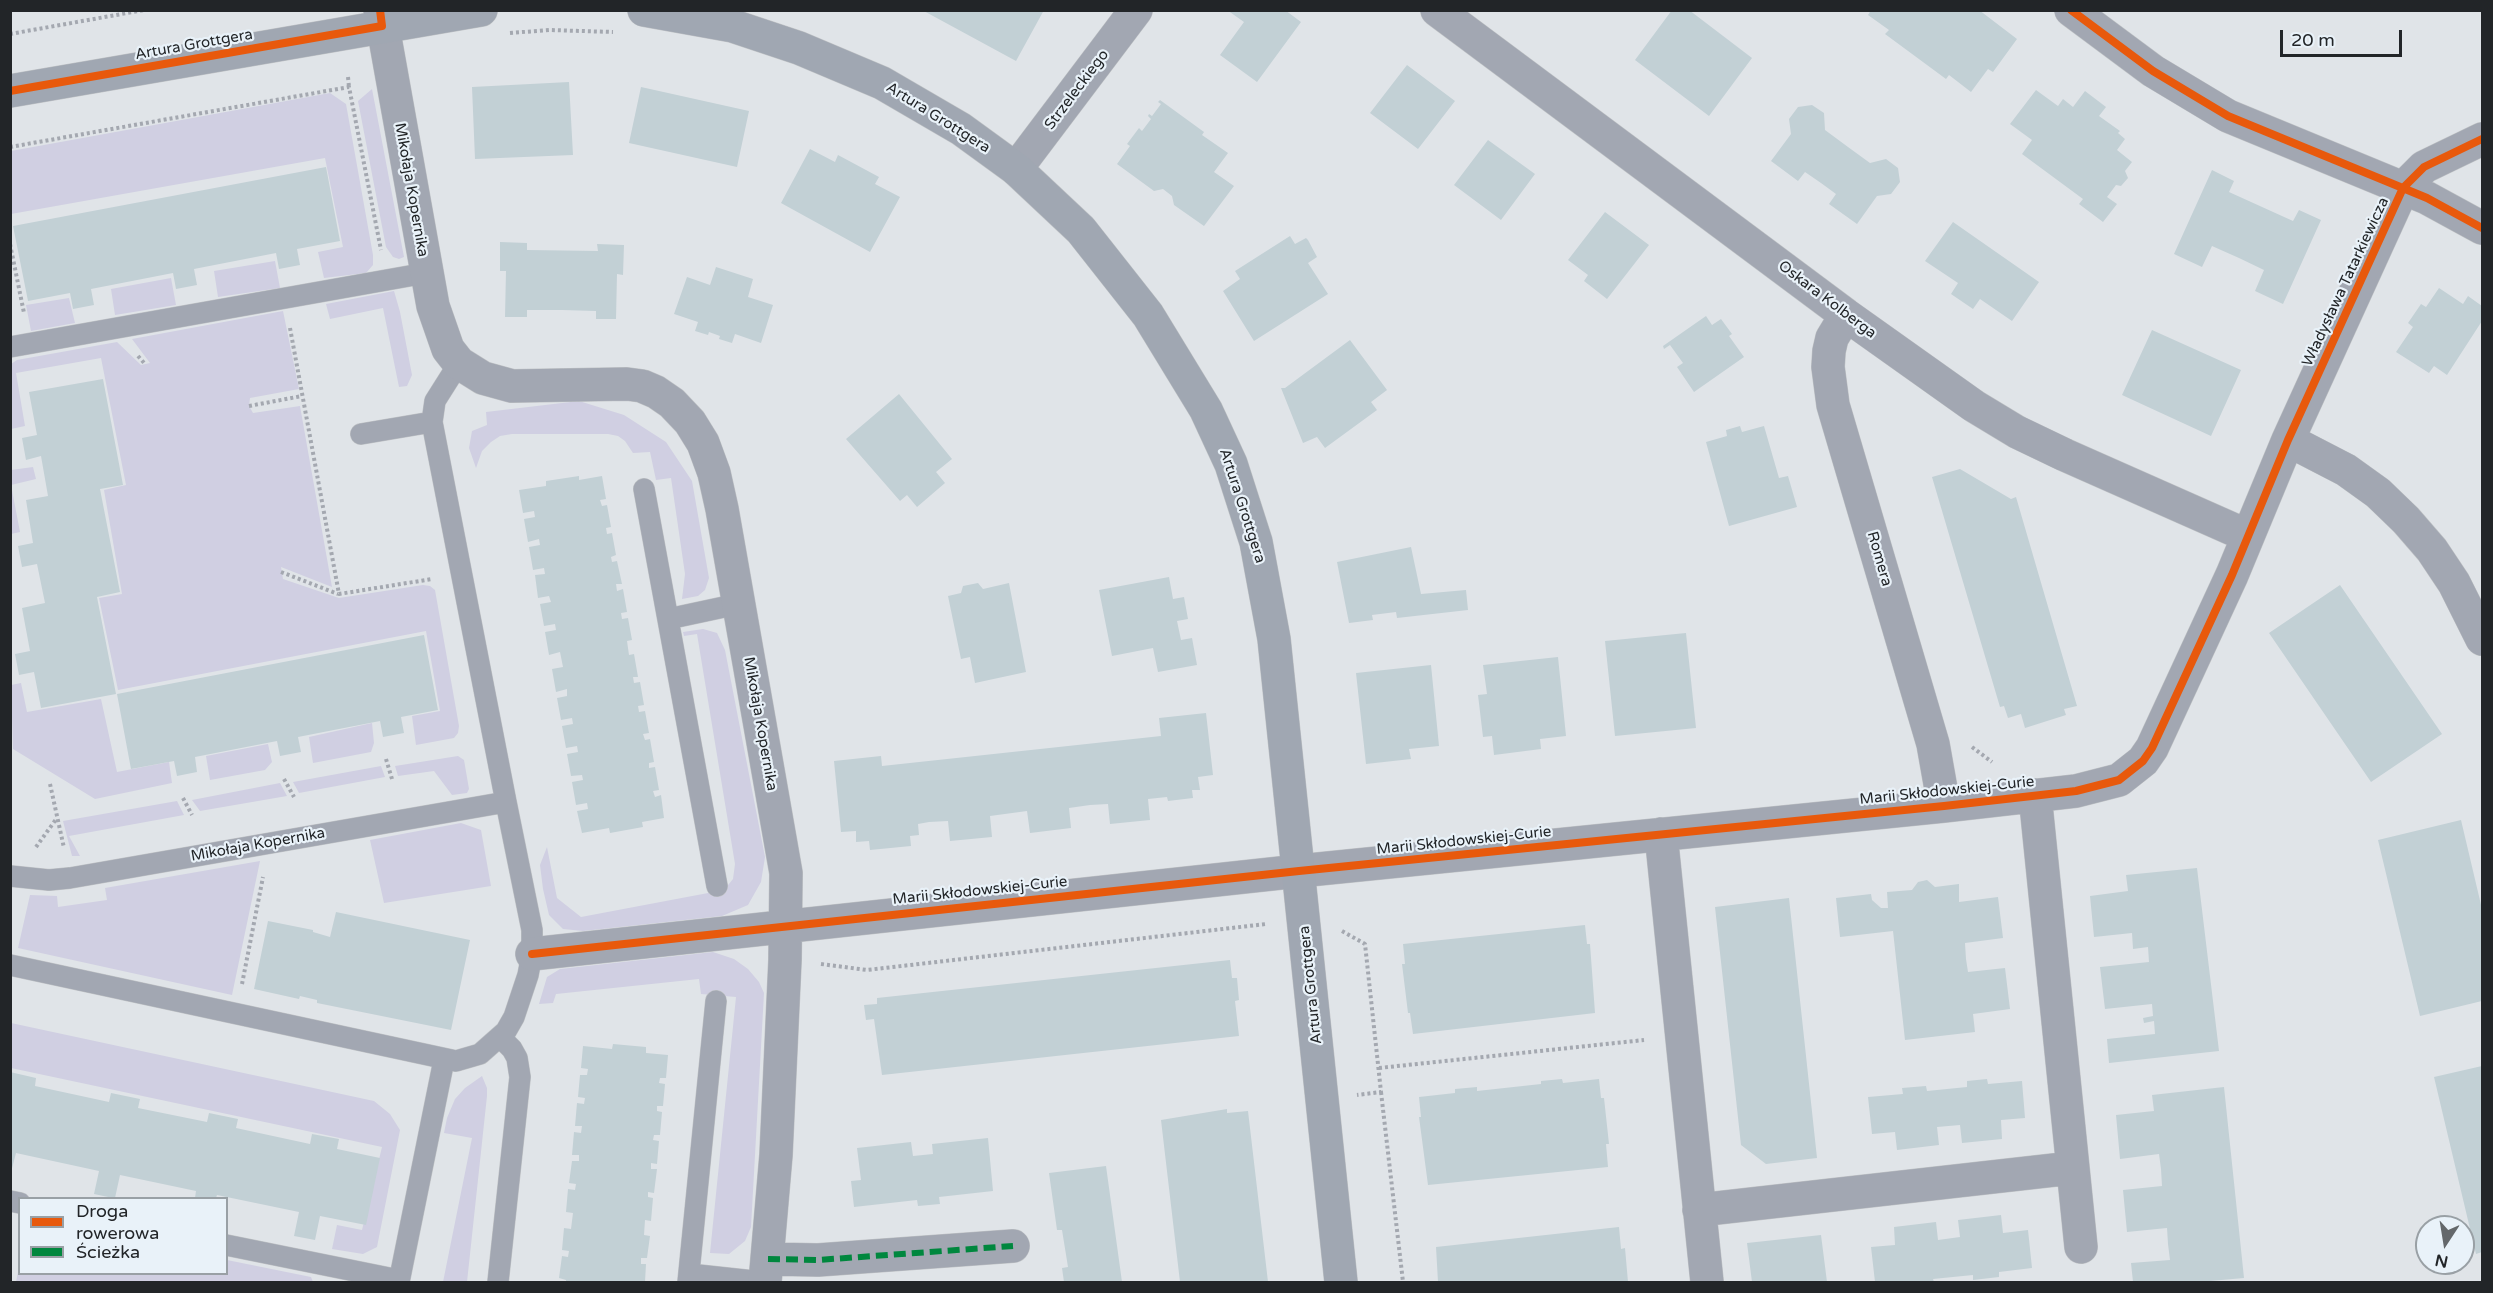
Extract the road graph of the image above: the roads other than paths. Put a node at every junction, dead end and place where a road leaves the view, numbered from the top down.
1 (481, 10) edge
2 (644, 10) edge
3 (1136, 10) edge
4 (1437, 10) edge
5 (2071, 10) edge
6 (381, 18) edge
7 (10, 91) edge
8 (2482, 139) edge
9 (1016, 169) junction
10 (2403, 188) junction
11 (2482, 228) edge
12 (426, 273) junction
13 (1846, 315) junction
14 (20, 345) edge
15 (459, 363) junction
16 (432, 422) junction
17 (361, 434) dead end
18 (2288, 440) junction
19 (644, 489) dead end
20 (2248, 536) junction
21 (738, 604) junction
22 (668, 619) junction
23 (2482, 639) edge
24 (2035, 795) junction
25 (506, 802) junction
26 (1944, 806) junction
27 (1661, 834) junction
28 (1299, 871) junction
29 (10, 876) edge
30 (717, 886) dead end
31 (786, 927) junction
32 (532, 954) junction
33 (10, 965) edge
34 (716, 1001) dead end
35 (500, 1037) junction
36 (444, 1060) junction
37 (2072, 1168) junction
38 (1699, 1210) junction
39 (228, 1245) edge
40 (1013, 1246) dead end
41 (2081, 1247) dead end
42 (765, 1275) edge
43 (689, 1278) edge
44 (399, 1281) edge
45 (498, 1282) edge
46 (1341, 1282) edge
47 (1707, 1282) edge

1 - 6 street, Artura Grottgera
2 - 9 street, Artura Grottgera
3 - 9 street, Strzeleckiego
4 - 13 street, Oskara Kolberga
5 - 10 street, Władysława Tatarkiewicza
6 - 7 street, Artura Grottgera
6 - 12 street, Mikołaja Kopernika
8 - 10 street
9 - 28 street, Artura Grottgera
10 - 11 street
10 - 18 street, Władysława Tatarkiewicza
12 - 14 lane
12 - 15 street, Mikołaja Kopernika
13 - 20 street, Oskara Kolberga
13 - 26 street, Romera
15 - 16 lane
15 - 21 street, Mikołaja Kopernika
16 - 17 lane
16 - 25 lane
18 - 20 street, Władysława Tatarkiewicza
18 - 23 street
19 - 22 lane
20 - 24 street, Marii Skłodowskiej-Curie
21 - 22 lane
21 - 31 street, Mikołaja Kopernika
22 - 30 lane
24 - 26 street, Marii Skłodowskiej-Curie
24 - 37 street, Marii Skłodowskiej-Curie
25 - 29 lane, Mikołaja Kopernika
25 - 32 lane
26 - 27 street, Marii Skłodowskiej-Curie
27 - 28 street, Marii Skłodowskiej-Curie
27 - 38 street
28 - 31 street, Marii Skłodowskiej-Curie
28 - 46 street, Artura Grottgera
31 - 32 street, Marii Skłodowskiej-Curie
31 - 42 street, Mikołaja Kopernika
32 - 35 lane
33 - 36 lane
34 - 43 lane
35 - 36 lane
35 - 45 lane
36 - 44 lane
37 - 38 street
37 - 41 street, Marii Skłodowskiej-Curie
38 - 47 street
39 - 44 lane
40 - 42 street
42 - 43 lane

